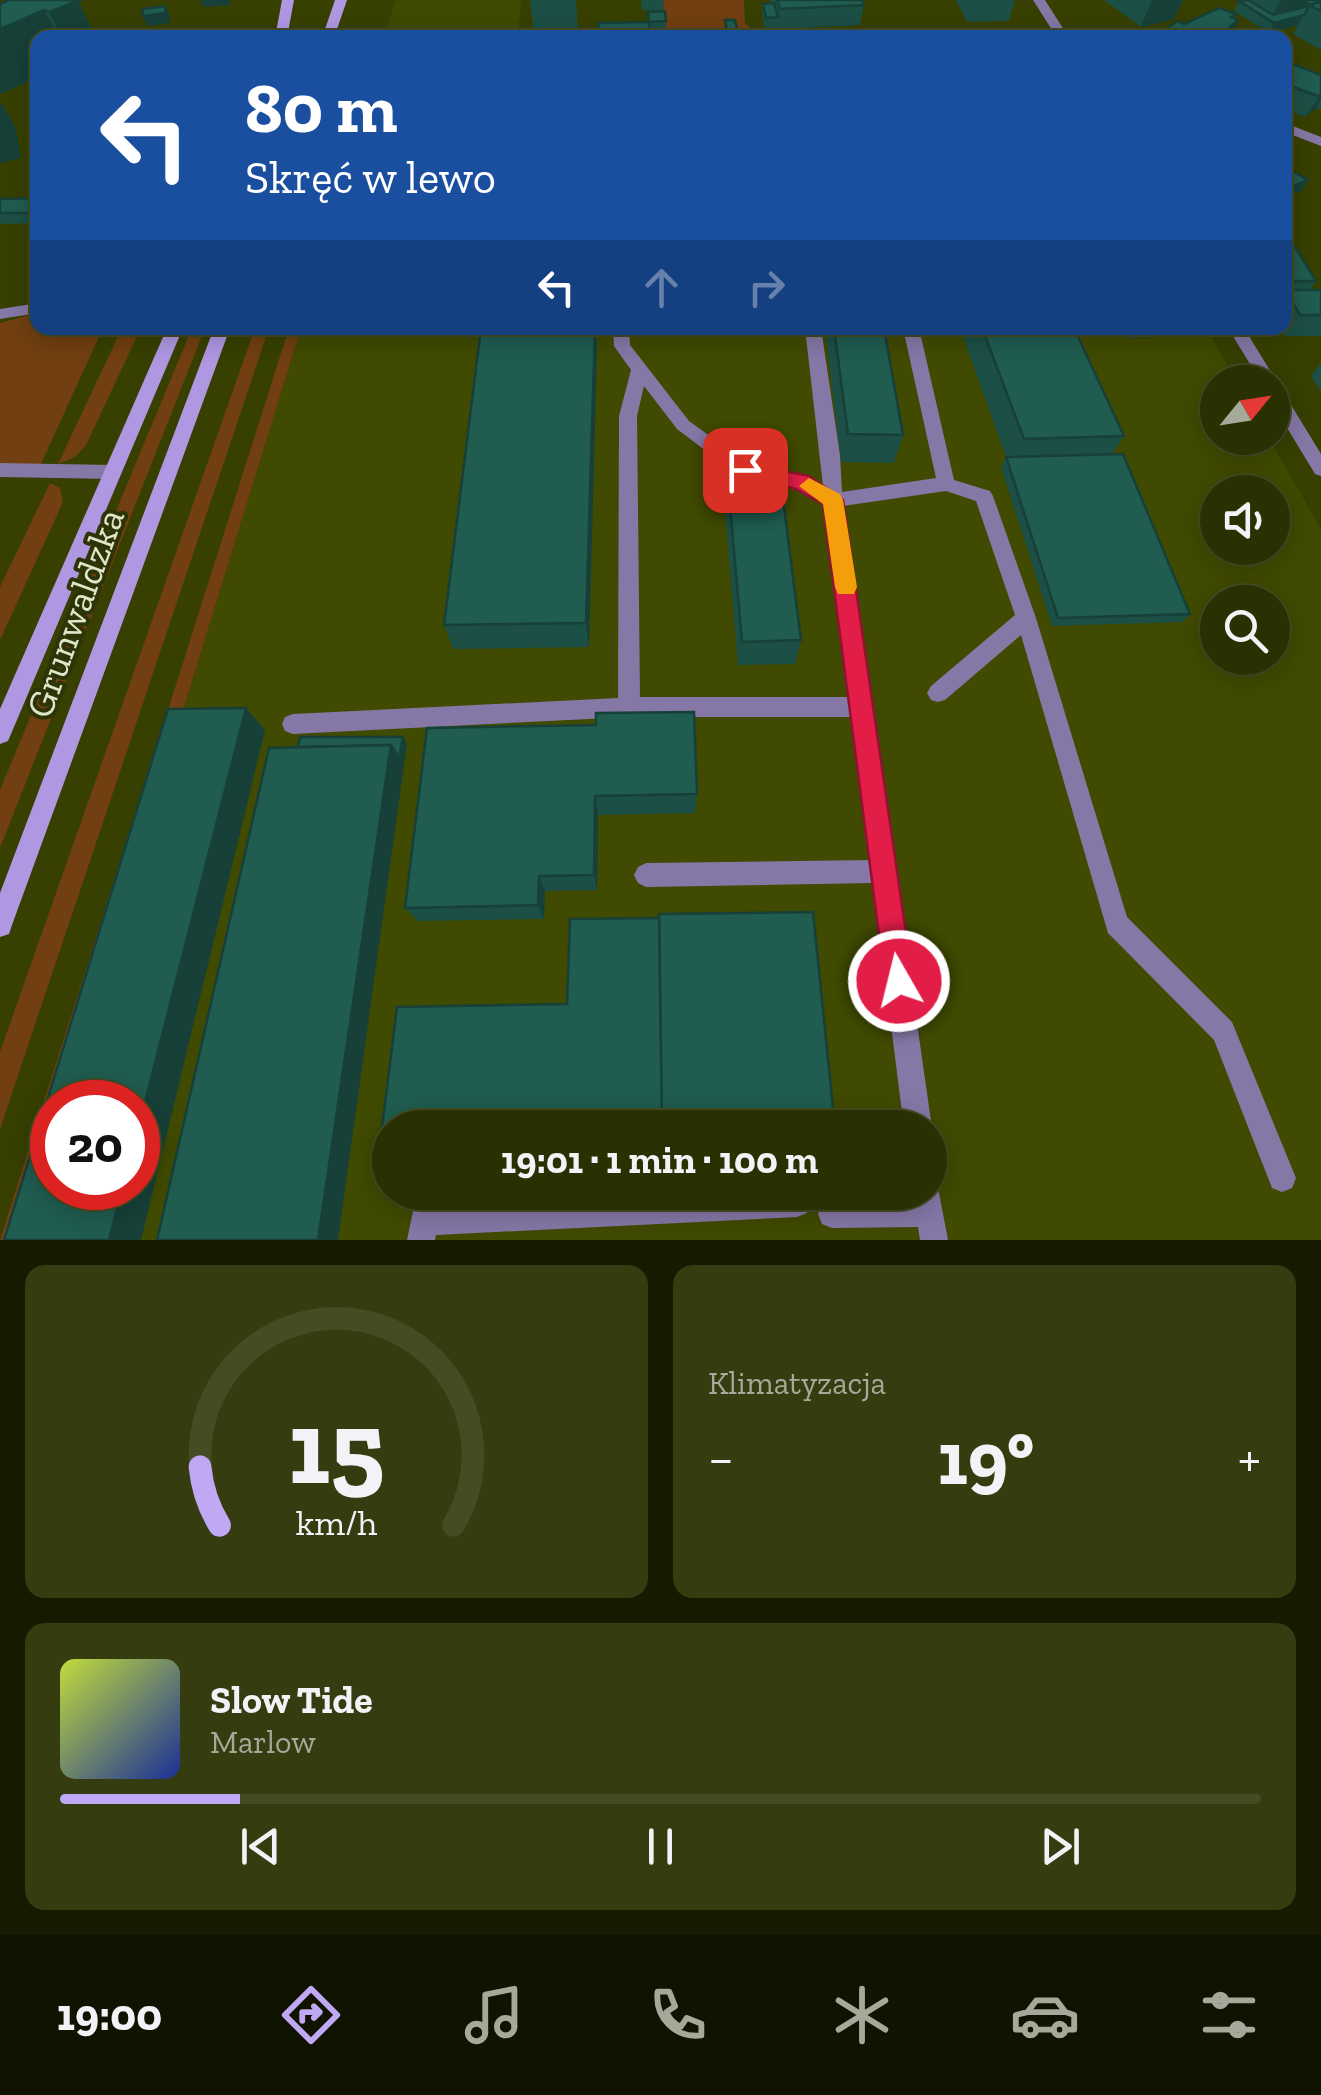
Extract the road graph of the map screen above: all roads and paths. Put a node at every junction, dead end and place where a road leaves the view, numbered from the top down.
1 (288, 0) edge
2 (340, 0) edge
3 (1039, 0) edge
4 (282, 30) edge
5 (331, 30) edge
6 (1061, 30) edge
7 (1292, 130) edge
8 (1321, 142) edge
9 (30, 309) edge
10 (0, 314) edge
11 (172, 335) edge
12 (219, 335) edge
13 (621, 335) edge
14 (814, 335) edge
15 (913, 335) edge
16 (1240, 335) edge
17 (1259, 365) edge
18 (640, 371) junction
19 (1290, 417) edge
20 (1321, 469) edge
21 (0, 470) edge
22 (113, 472) junction
23 (946, 484) junction
24 (833, 500) junction
25 (1026, 618) junction
26 (938, 693) dead end
27 (629, 706) junction
28 (862, 707) junction
29 (294, 724) dead end
30 (0, 734) edge
31 (884, 872) junction
32 (646, 875) dead end
33 (0, 925) edge
34 (916, 1110) edge
35 (1282, 1178) dead end
36 (652, 1210) edge
37 (832, 1214) dead end
38 (930, 1215) edge
39 (422, 1240) edge

1 - 4 main road
2 - 5 main road
3 - 6 street
7 - 8 street
9 - 10 street
11 - 22 main road, Grunwaldzka
12 - 33 main road, Grunwaldzka
13 - 18 street
14 - 24 street
15 - 23 street
16 - 17 street
18 - 24 street
18 - 27 street
19 - 20 street
21 - 22 street
22 - 30 main road, Grunwaldzka
23 - 24 street
23 - 25 street
24 - 28 street
25 - 26 street
25 - 35 street
27 - 28 street
27 - 29 street
28 - 31 street
31 - 32 street
31 - 34 street
36 - 39 street
37 - 38 street

